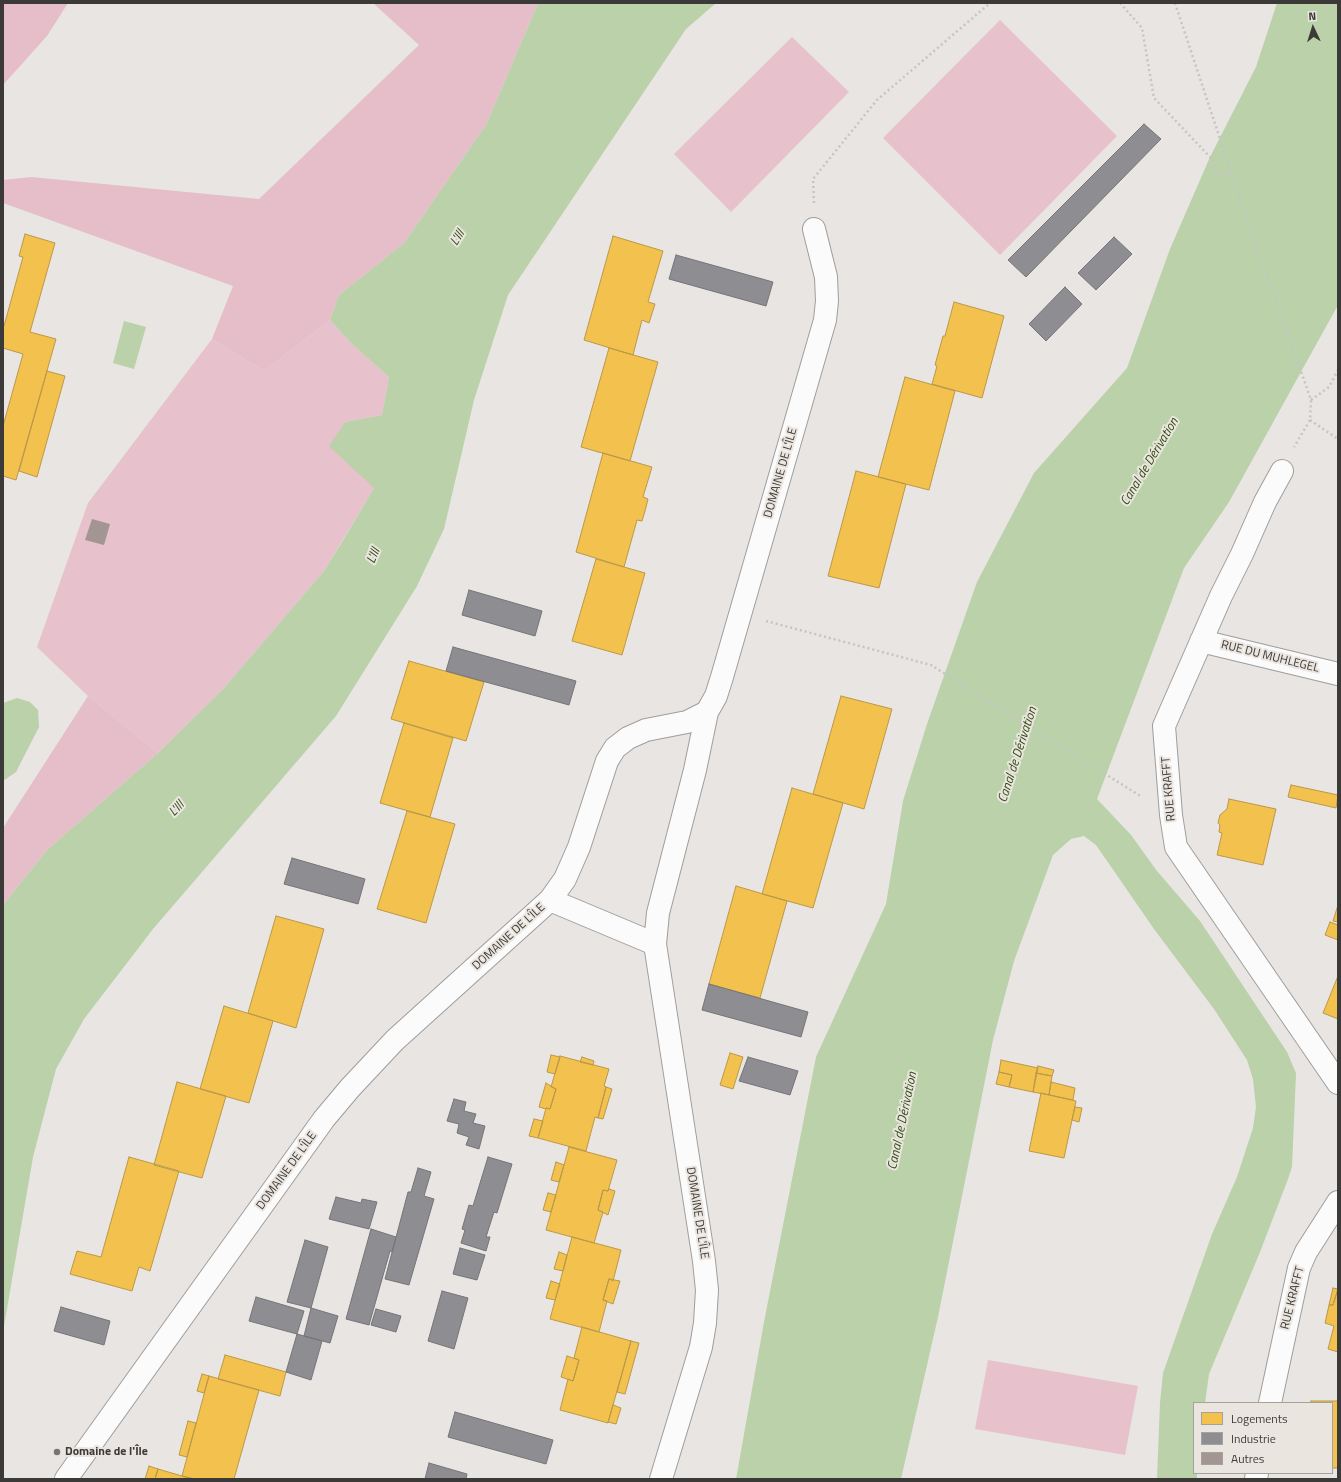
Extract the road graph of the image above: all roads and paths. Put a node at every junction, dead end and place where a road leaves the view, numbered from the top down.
1 (990, 3) edge
2 (1120, 3) edge
3 (1175, 3) edge
4 (1232, 175) junction
5 (814, 229) joint
6 (1338, 370) edge
7 (1311, 400) junction
8 (1310, 420) junction
9 (1338, 439) edge
10 (1282, 471) joint
11 (741, 614) junction
12 (1201, 641) junction
13 (1338, 674) edge
14 (707, 712) junction
15 (1144, 798) dead end
16 (550, 900) junction
17 (655, 944) junction
18 (1338, 1083) edge
19 (1338, 1202) edge
20 (1270, 1402) edge
21 (66, 1479) edge
22 (662, 1479) edge

1 - 5 path
2 - 4 path
3 - 4 path
4 - 7 path
5 - 11 street, DOMAINE DE L'ÎLE
6 - 7 path
7 - 8 path
8 - 9 path
8 - 10 path
10 - 12 street, RUE KRAFFT
11 - 14 street, DOMAINE DE L'ÎLE
11 - 15 path
12 - 13 street, RUE DU MUHLEGEL
12 - 18 street, RUE KRAFFT
14 - 16 street, DOMAINE DE L'ÎLE
14 - 17 street, DOMAINE DE L'ÎLE
16 - 17 street, DOMAINE DE L'ÎLE
16 - 21 street, DOMAINE DE L'ÎLE
17 - 22 street, DOMAINE DE L'ÎLE
19 - 20 street, RUE KRAFFT

